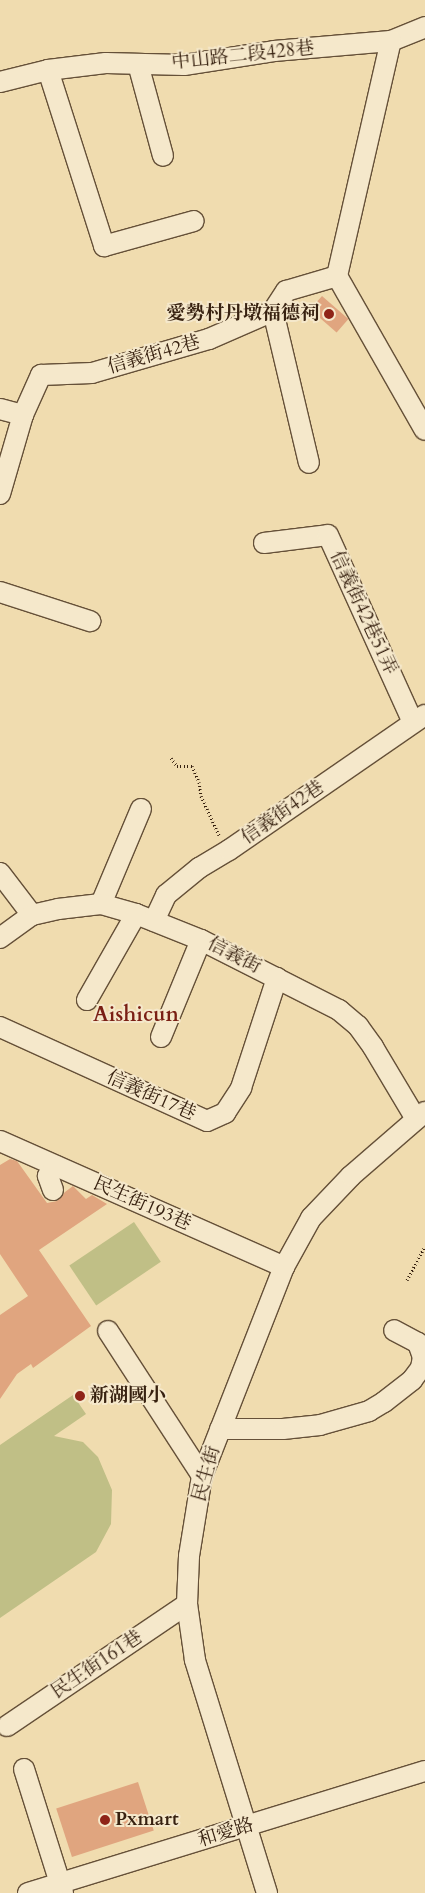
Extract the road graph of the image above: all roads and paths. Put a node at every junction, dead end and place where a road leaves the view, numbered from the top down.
1 (425, 27) edge
2 (391, 41) junction
3 (138, 64) junction
4 (48, 70) junction
5 (0, 82) edge
6 (163, 156) dead end
7 (194, 221) dead end
8 (337, 276) junction
9 (273, 311) junction
10 (0, 409) edge
11 (23, 415) junction
12 (425, 430) edge
13 (309, 464) dead end
14 (0, 493) edge
15 (264, 543) dead end
16 (0, 592) edge
17 (90, 621) dead end
18 (419, 718) edge
19 (171, 758) dead end
20 (141, 809) dead end
21 (229, 850) junction
22 (0, 873) edge
23 (101, 904) junction
24 (32, 915) junction
25 (145, 917) junction
26 (0, 938) edge
27 (201, 940) junction
28 (277, 978) junction
29 (86, 1000) dead end
30 (0, 1027) edge
31 (161, 1036) dead end
32 (420, 1115) edge
33 (0, 1141) edge
34 (57, 1166) junction
35 (53, 1190) dead end
36 (425, 1246) edge
37 (284, 1267) junction
38 (407, 1280) dead end
39 (394, 1330) dead end
40 (108, 1331) dead end
41 (220, 1429) junction
42 (202, 1476) junction
43 (187, 1604) junction
44 (7, 1726) dead end
45 (24, 1769) dead end
46 (425, 1771) edge
47 (245, 1828) junction
48 (61, 1887) edge
49 (28, 1893) edge
50 (266, 1893) edge

1 - 2 street, 中山路二段428巷
2 - 3 street, 中山路二段428巷
2 - 8 street
3 - 4 street, 中山路二段428巷
3 - 6 street
4 - 5 street, 中山路二段428巷
4 - 7 street
8 - 9 street
8 - 12 street
9 - 11 street, 信義街42巷
9 - 13 street
10 - 11 street
11 - 14 street
15 - 18 street, 信義街42巷51弄
16 - 17 street
18 - 21 street, 信義街42巷
19 - 21 path
20 - 23 street
21 - 25 street, 信義街42巷
22 - 24 street
23 - 24 street, 信義街
23 - 25 street, 信義街
24 - 26 street, 信義街
25 - 27 street, 信義街
25 - 29 street, 信義街42巷
27 - 28 street, 信義街
27 - 31 street
28 - 30 street, 信義街17巷
28 - 32 street, 信義街
32 - 37 street, 民生街
33 - 34 street, 民生街193巷
34 - 35 street
34 - 37 street, 民生街193巷
36 - 38 path
37 - 41 street, 民生街
39 - 41 street
40 - 42 street
41 - 42 street, 民生街
42 - 43 street, 民生街
43 - 44 street, 民生街161巷
43 - 47 street, 民生街
45 - 48 street
46 - 47 street, 和愛路
47 - 48 street, 和愛路
47 - 50 street, 民生街
48 - 49 street, 和愛路

